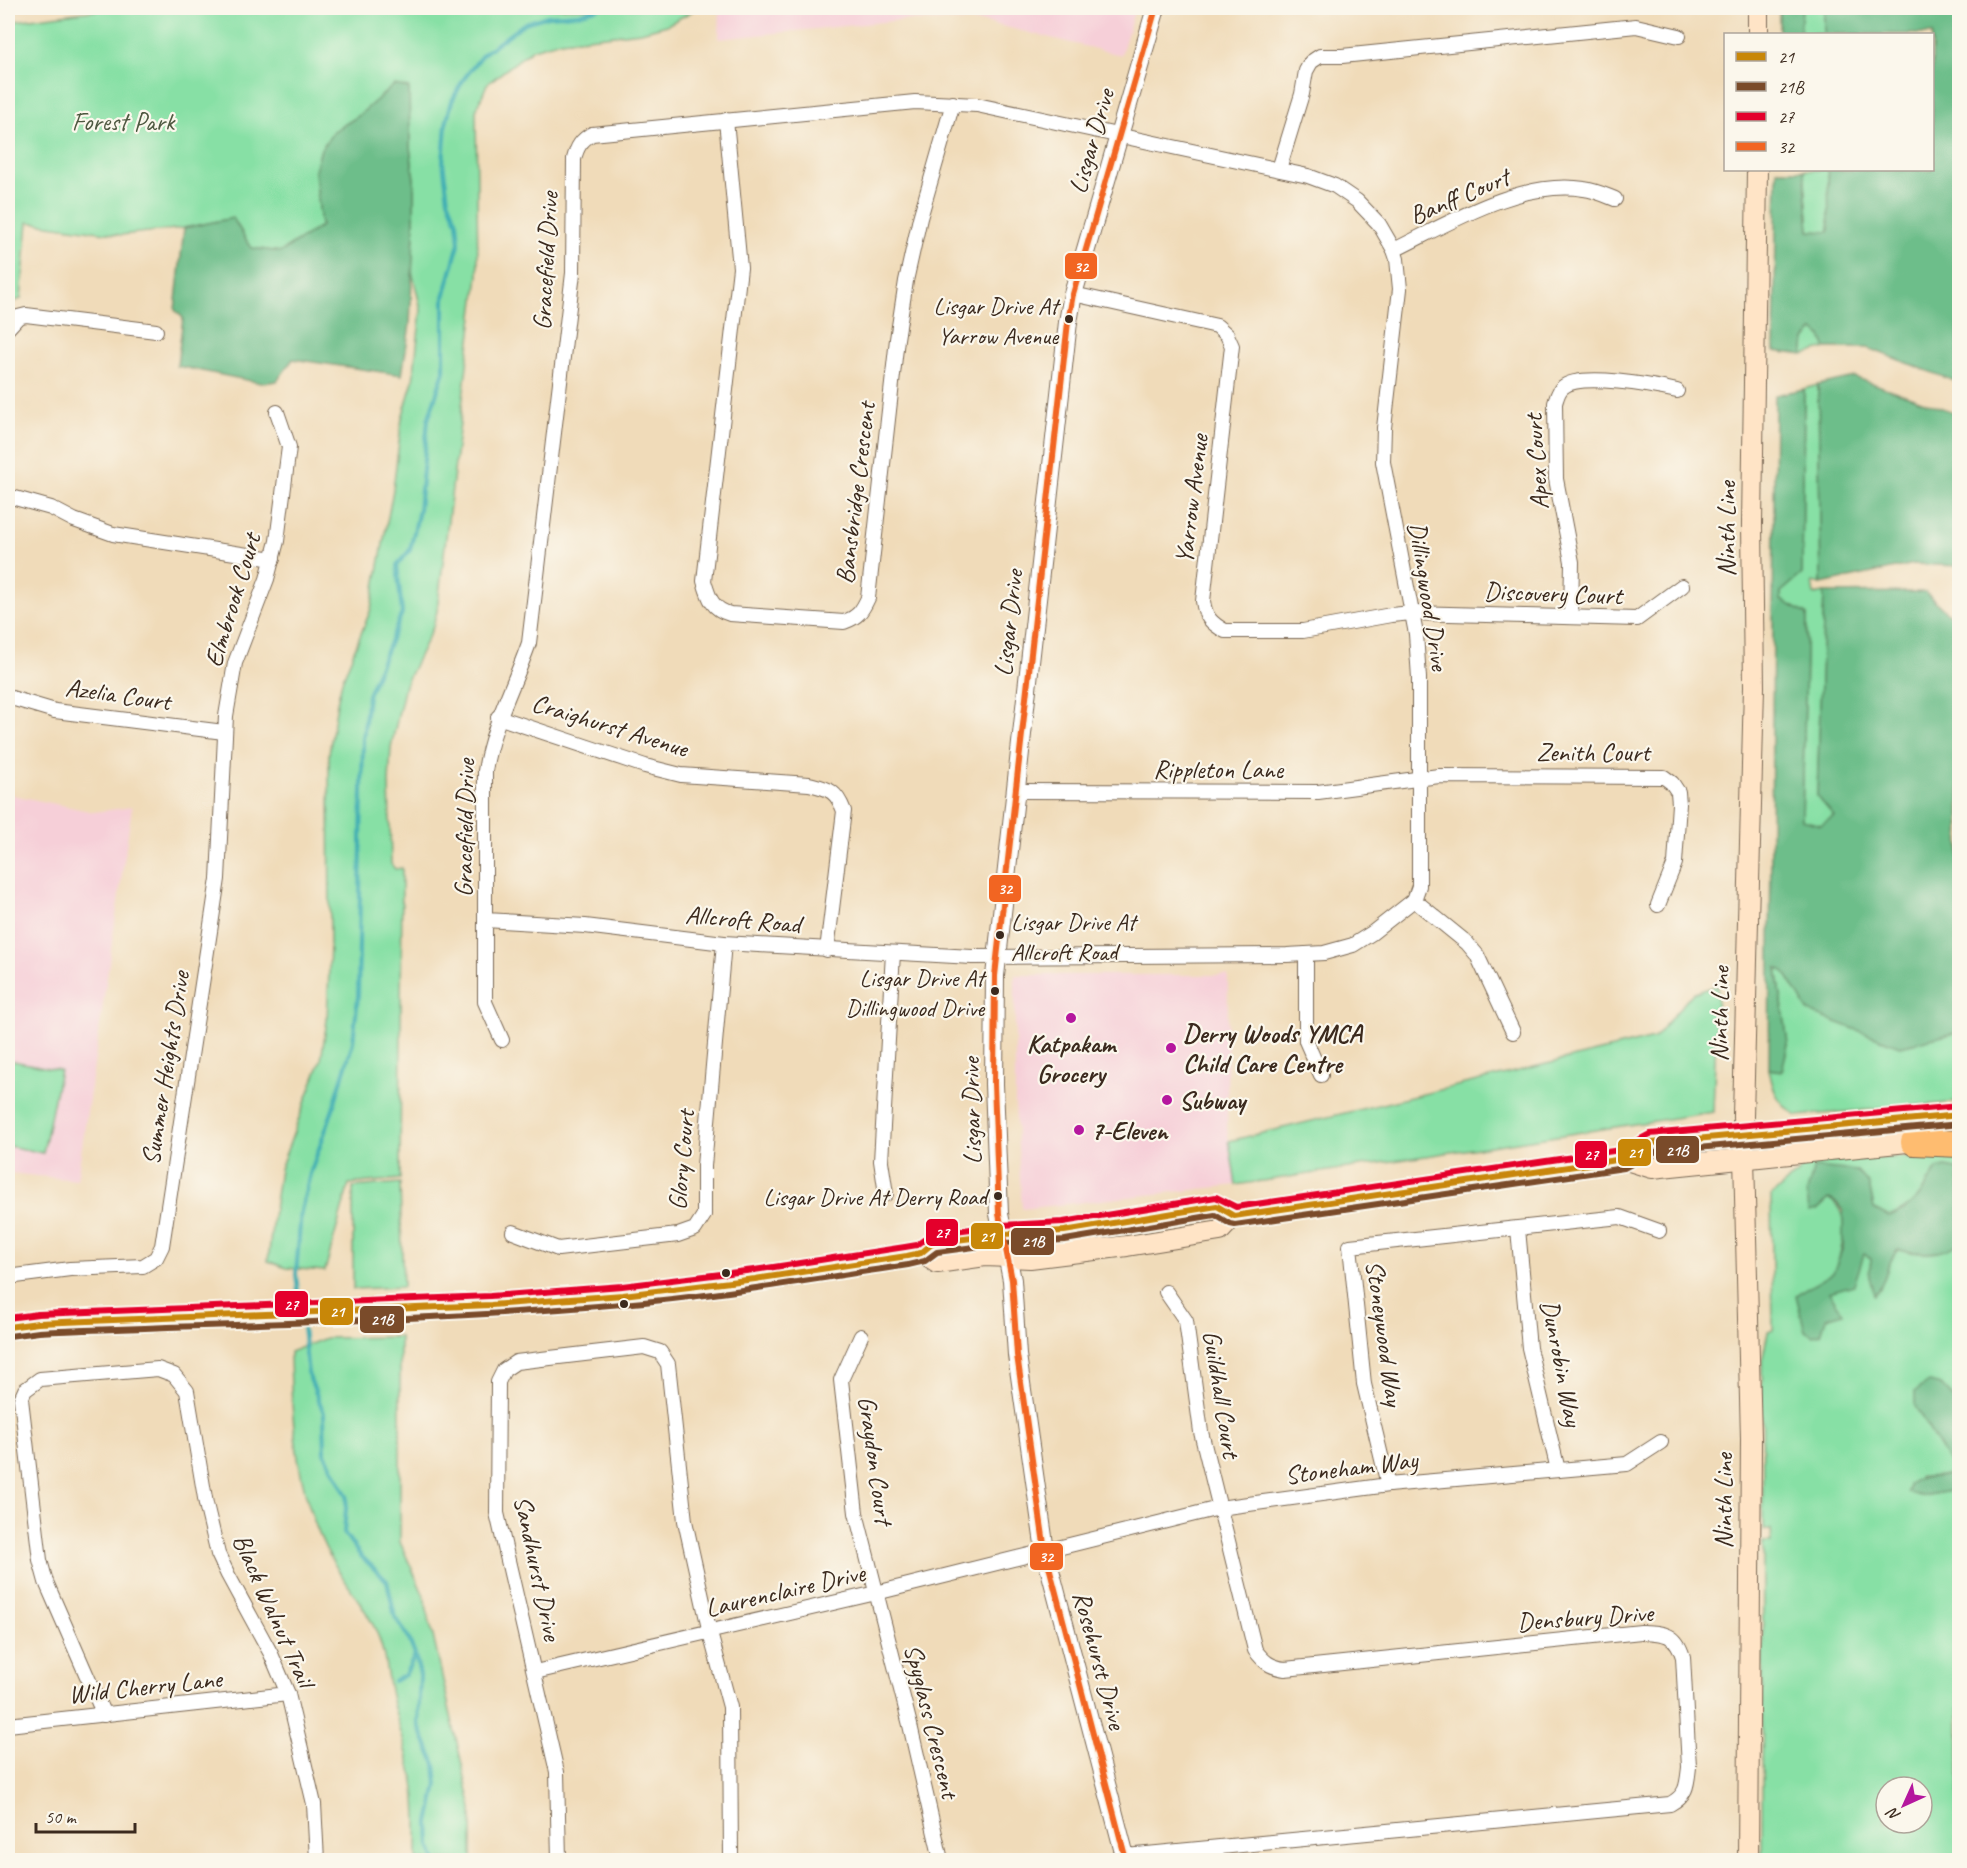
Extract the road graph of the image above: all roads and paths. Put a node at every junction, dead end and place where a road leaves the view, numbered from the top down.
1 (1156, 8) edge
2 (1758, 8) edge
3 (1758, 33) edge
4 (1679, 36) dead end
5 (953, 103) junction
6 (726, 120) junction
7 (1119, 136) junction
8 (1279, 169) junction
9 (1757, 171) edge
10 (1615, 199) dead end
11 (1394, 250) junction
12 (1073, 294) junction
13 (8, 328) edge
14 (156, 331) dead end
15 (1677, 391) dead end
16 (277, 412) dead end
17 (8, 496) edge
18 (273, 560) junction
19 (1682, 586) dead end
20 (1412, 613) junction
21 (1571, 616) junction
22 (8, 697) edge
23 (498, 717) junction
24 (224, 732) junction
25 (1419, 779) junction
26 (1015, 791) junction
27 (1414, 900) junction
28 (1658, 905) dead end
29 (486, 920) junction
30 (723, 943) junction
31 (827, 950) junction
32 (893, 953) junction
33 (1306, 954) junction
34 (996, 957) junction
35 (1513, 1032) dead end
36 (502, 1040) dead end
37 (1321, 1075) dead end
38 (1959, 1115) edge
39 (1743, 1136) junction
40 (1959, 1136) edge
41 (1914, 1142) junction
42 (1959, 1144) edge
43 (1744, 1158) junction
44 (1623, 1160) junction
45 (886, 1194) dead end
46 (1234, 1216) junction
47 (1518, 1229) junction
48 (1659, 1231) dead end
49 (513, 1232) dead end
50 (1003, 1234) junction
51 (921, 1253) junction
52 (1008, 1256) junction
53 (8, 1277) edge
54 (1166, 1292) dead end
55 (8, 1327) edge
56 (861, 1336) dead end
57 (1661, 1442) dead end
58 (1558, 1470) junction
59 (1388, 1485) junction
60 (1220, 1508) junction
61 (1045, 1551) junction
62 (876, 1593) junction
63 (710, 1633) junction
64 (535, 1672) junction
65 (288, 1694) junction
66 (104, 1715) junction
67 (8, 1725) edge
68 (1126, 1858) edge
69 (317, 1860) edge
70 (559, 1860) edge
71 (731, 1860) edge
72 (941, 1860) edge
73 (1748, 1860) edge

1 - 7 street, Lisgar Drive
2 - 3 main road
4 - 8 street
5 - 6 street, Gracefield Drive
5 - 6 street, Bansbridge Crescent
5 - 7 street, Gracefield Drive
6 - 23 street, Gracefield Drive
7 - 8 street, Dillingwood Drive
7 - 12 street, Lisgar Drive
8 - 11 street, Dillingwood Drive
9 - 39 main road, Ninth Line
10 - 11 street, Banff Court
11 - 20 street, Dillingwood Drive
12 - 20 street, Yarrow Avenue
12 - 26 street, Lisgar Drive
13 - 14 street
15 - 21 street, Apex Court
16 - 18 street, Elmbrook Court
17 - 18 street
18 - 24 street, Elmbrook Court
19 - 21 street, Discovery Court
20 - 21 street, Discovery Court
20 - 25 street, Dillingwood Drive
22 - 24 street, Azelia Court
23 - 29 street, Gracefield Drive
23 - 31 street, Craighurst Avenue
24 - 53 street, Summer Heights Drive
25 - 26 street, Rippleton Lane
25 - 27 street, Dillingwood Drive
25 - 28 street, Zenith Court
26 - 34 street, Lisgar Drive
27 - 33 street
27 - 35 street
29 - 30 street, Allcroft Road
29 - 36 street, Gracefield Drive
30 - 31 street, Allcroft Road
30 - 49 street, Glory Court
31 - 32 street, Allcroft Road
32 - 34 street, Allcroft Road
32 - 45 street
33 - 34 street
33 - 37 street
34 - 50 street, Lisgar Drive
38 - 39 main road
39 - 43 main road, Ninth Line
39 - 44 main road
40 - 41 main road
41 - 42 highway
41 - 43 main road
43 - 44 main road
43 - 73 main road, Ninth Line
44 - 46 main road
46 - 50 main road
46 - 52 main road
47 - 48 street, Stoneywood Way
47 - 58 street, Dunrobin Way
47 - 59 street, Stoneywood Way
50 - 51 main road
50 - 52 street, Lisgar Drive
51 - 52 main road
51 - 55 main road
52 - 61 street, Rosehurst Drive
54 - 60 street, Guildhall Court
56 - 62 street, Graydon Court
57 - 58 street, Stoneham Way
58 - 59 street, Stoneham Way
59 - 60 street, Stoneham Way
60 - 61 street, Stoneham Way
60 - 68 street, Densbury Drive
61 - 62 street, Laurenclaire Drive
61 - 68 street, Rosehurst Drive
62 - 63 street, Laurenclaire Drive
62 - 72 street, Spyglass Crescent
63 - 64 street, Laurenclaire Drive
63 - 64 street, Sandhurst Drive
63 - 71 street
64 - 70 street, Sandhurst Drive
65 - 66 street, Wild Cherry Lane
65 - 66 street, Black Walnut Trail
65 - 69 street, Black Walnut Trail
66 - 67 street, Wild Cherry Lane

